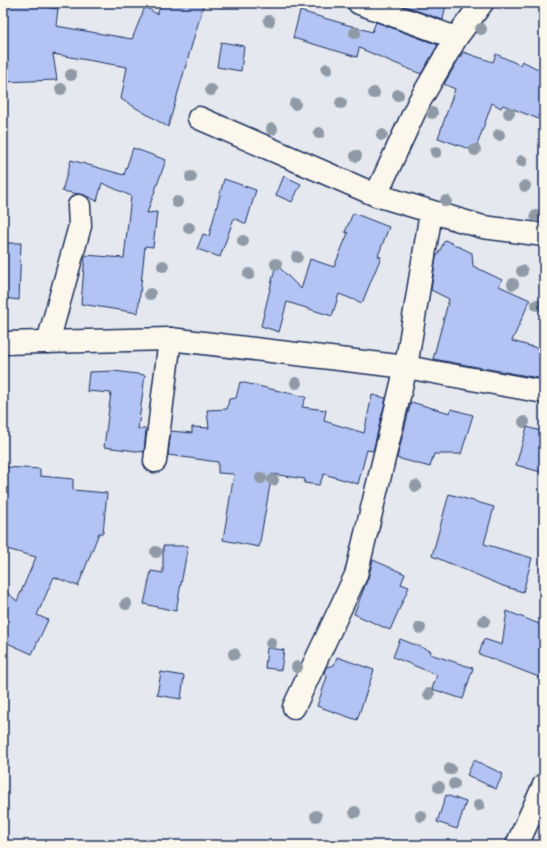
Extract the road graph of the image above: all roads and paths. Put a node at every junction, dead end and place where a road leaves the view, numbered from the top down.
1 (359, 3) edge
2 (482, 3) edge
3 (456, 38) junction
4 (199, 118) dead end
5 (376, 195) junction
6 (79, 206) dead end
7 (431, 212) junction
8 (544, 235) edge
9 (170, 339) junction
10 (48, 342) junction
11 (3, 343) edge
12 (406, 367) junction
13 (544, 392) edge
14 (155, 461) dead end
15 (294, 707) dead end
16 (544, 785) edge
17 (517, 845) edge

1 - 3 street
2 - 3 street
3 - 5 street
4 - 5 street
5 - 7 street
6 - 10 street
7 - 8 street
7 - 12 street
9 - 10 street
9 - 12 street
9 - 14 street
10 - 11 street
12 - 13 street
12 - 15 street
16 - 17 street

